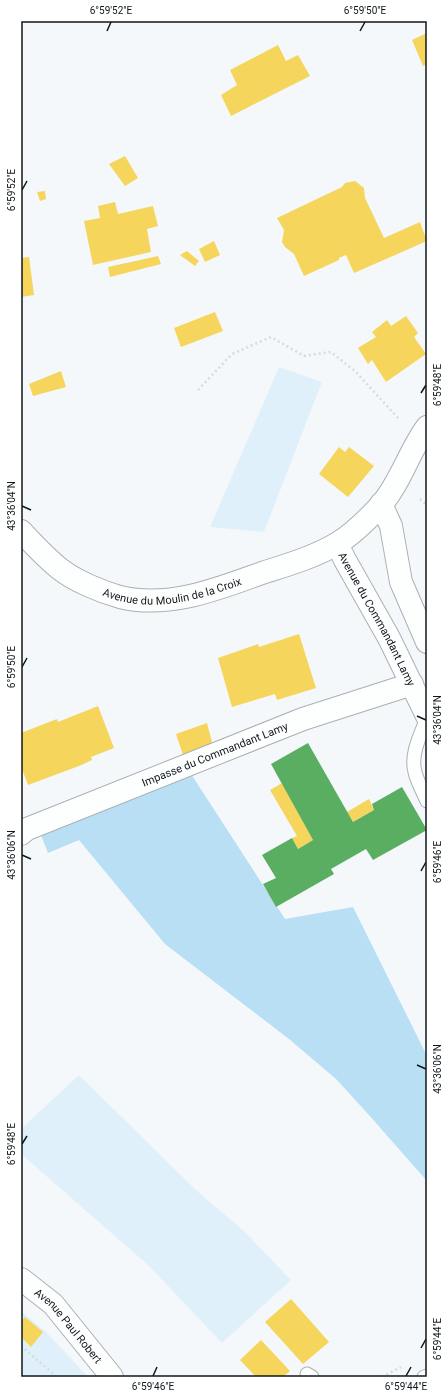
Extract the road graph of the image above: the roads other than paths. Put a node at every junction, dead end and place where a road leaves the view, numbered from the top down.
1 (427, 427) edge
2 (381, 504) junction
3 (21, 532) edge
4 (337, 544) junction
5 (427, 642) edge
6 (412, 684) junction
7 (427, 717) edge
8 (427, 801) edge
9 (24, 832) edge
10 (21, 1279) edge
11 (427, 1376) edge
12 (112, 1377) edge
13 (424, 1377) edge

1 - 2 street, Avenue du Moulin de la Croix
2 - 4 street, Avenue du Moulin de la Croix
2 - 5 street
3 - 4 street, Avenue du Moulin de la Croix
4 - 6 street, Avenue du Commandant Lamy
6 - 7 street, Avenue du Commandant Lamy
6 - 9 street, Impasse du Commandant Lamy
7 - 8 lane
10 - 12 street, Avenue Paul Robert
11 - 13 lane

